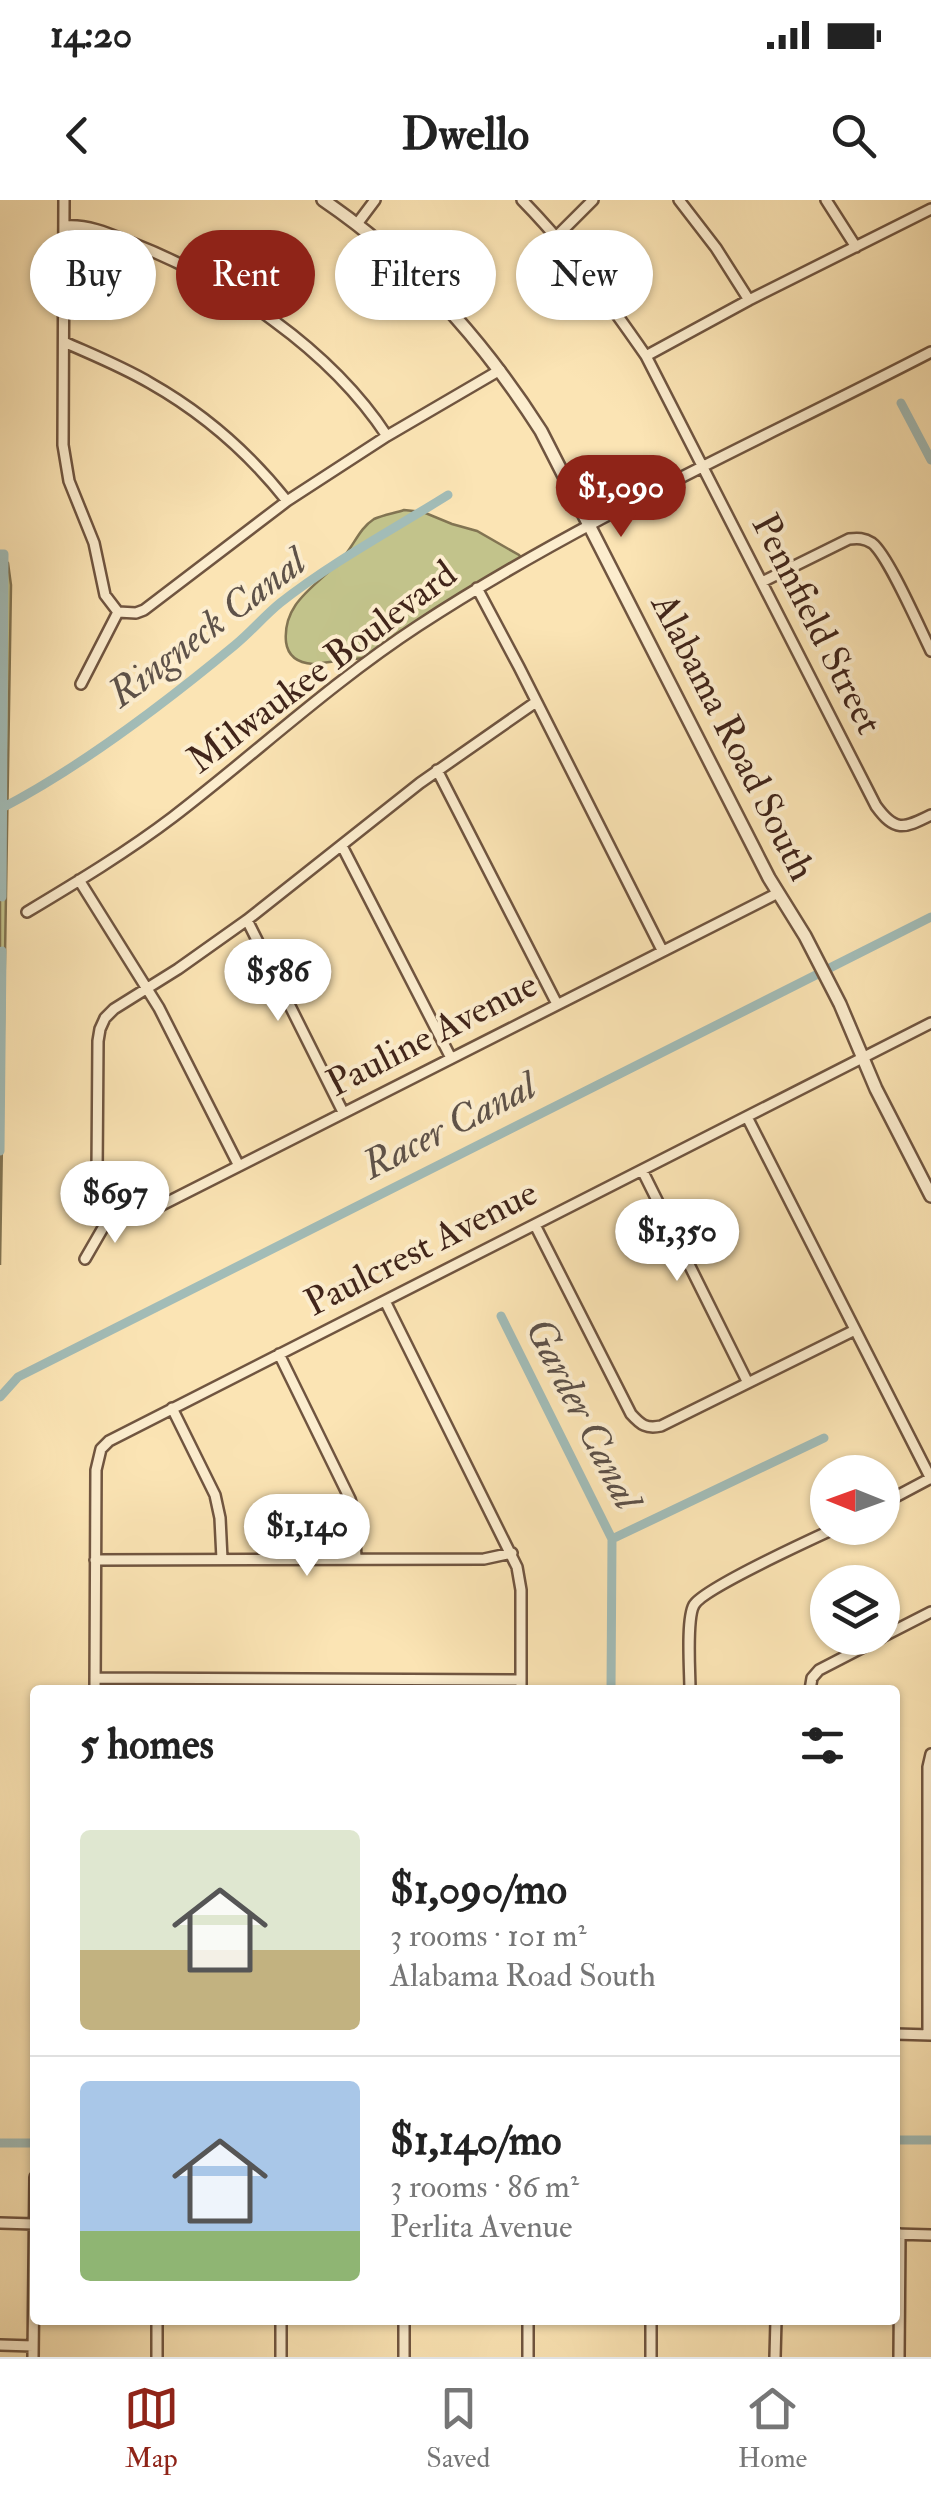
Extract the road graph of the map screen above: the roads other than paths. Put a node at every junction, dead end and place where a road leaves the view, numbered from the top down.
1 (64, 200) edge
2 (323, 200) edge
3 (375, 200) edge
4 (522, 200) edge
5 (593, 200) edge
6 (679, 200) edge
7 (826, 200) edge
8 (931, 209) edge
9 (357, 224) junction
10 (65, 226) junction
11 (550, 230) edge
12 (562, 230) edge
13 (856, 247) junction
14 (749, 300) junction
15 (621, 320) edge
16 (64, 342) junction
17 (931, 352) edge
18 (646, 356) junction
19 (500, 370) junction
20 (387, 436) junction
21 (704, 467) junction
22 (287, 500) junction
23 (591, 526) junction
24 (762, 582) junction
25 (477, 588) junction
26 (118, 612) junction
27 (931, 651) edge
28 (80, 684) dead end
29 (536, 702) junction
30 (437, 770) junction
31 (931, 815) edge
32 (342, 846) junction
33 (79, 880) junction
34 (778, 893) junction
35 (27, 912) dead end
36 (247, 920) junction
37 (662, 950) junction
38 (148, 989) junction
39 (557, 1004) junction
40 (931, 1023) edge
41 (862, 1057) junction
42 (450, 1058) junction
43 (342, 1112) junction
44 (746, 1116) junction
45 (238, 1166) junction
46 (642, 1170) junction
47 (931, 1196) edge
48 (112, 1214) junction
49 (536, 1225) junction
50 (85, 1258) dead end
51 (384, 1301) junction
52 (856, 1330) junction
53 (279, 1354) junction
54 (748, 1383) junction
55 (172, 1408) junction
56 (931, 1479) edge
57 (900, 1495) edge
58 (810, 1541) edge
59 (512, 1553) junction
60 (356, 1559) junction
61 (96, 1560) junction
62 (222, 1560) junction
63 (931, 1612) edge
64 (900, 1628) edge
65 (848, 1655) edge
66 (95, 1678) junction
67 (95, 1685) edge
68 (521, 1685) edge
69 (690, 1685) edge
70 (811, 1685) edge
71 (931, 1754) edge
72 (930, 1915) edge
73 (900, 2034) edge
74 (929, 2034) edge
75 (0, 2223) edge
76 (30, 2224) edge
77 (900, 2234) edge
78 (931, 2234) edge
79 (33, 2325) edge
80 (157, 2325) edge
81 (281, 2325) edge
82 (404, 2325) edge
83 (528, 2325) edge
84 (652, 2325) edge
85 (776, 2325) edge
86 (898, 2325) edge
87 (0, 2345) edge
88 (33, 2352) edge
89 (156, 2357) edge
90 (280, 2357) edge
91 (404, 2357) edge
92 (528, 2357) edge
93 (651, 2357) edge
94 (775, 2357) edge
95 (899, 2357) edge

1 - 10 street
2 - 9 street, Alabama Road South
3 - 9 street
4 - 11 street, Pennfield Street
5 - 12 street
6 - 14 street
7 - 13 street
8 - 13 street
9 - 19 street, Alabama Road South
10 - 16 street
10 - 20 street
13 - 14 street
14 - 18 street
15 - 18 street, Pennfield Street
16 - 22 street
16 - 26 street
17 - 21 street, Milwaukee Boulevard
18 - 21 street, Pennfield Street
19 - 20 street
19 - 23 street, Alabama Road South
20 - 22 street
21 - 23 street, Milwaukee Boulevard
21 - 24 street, Pennfield Street
22 - 26 street
23 - 25 street, Milwaukee Boulevard
23 - 34 street, Alabama Road South
24 - 27 street
24 - 31 street, Pennfield Street
25 - 29 street
25 - 33 street, Milwaukee Boulevard
26 - 28 street
29 - 30 street
29 - 37 street
30 - 32 street
30 - 39 street
32 - 36 street
32 - 42 street
33 - 35 street, Milwaukee Boulevard
33 - 38 street
34 - 37 street, Pauline Avenue
34 - 41 street, Alabama Road South
36 - 38 street
36 - 43 street
37 - 39 street, Pauline Avenue
38 - 45 street
38 - 48 street
39 - 42 street, Pauline Avenue
40 - 41 street, Paulcrest Avenue
41 - 44 street, Paulcrest Avenue
41 - 47 street, Alabama Road South
42 - 43 street, Pauline Avenue
43 - 45 street, Pauline Avenue
44 - 46 street, Paulcrest Avenue
44 - 52 street
45 - 48 street, Pauline Avenue
46 - 49 street, Paulcrest Avenue
46 - 54 street
48 - 50 street
49 - 51 street, Paulcrest Avenue
49 - 54 street
51 - 53 street, Paulcrest Avenue
51 - 59 street
52 - 54 street
52 - 56 street
53 - 55 street, Paulcrest Avenue
53 - 60 street
55 - 61 street, Paulcrest Avenue
55 - 62 street
56 - 57 street
58 - 69 street
59 - 60 street
59 - 68 street
60 - 62 street
61 - 62 street
61 - 66 street
63 - 64 street
65 - 70 street
66 - 67 street
66 - 68 street
71 - 72 street
72 - 74 street
73 - 74 street
75 - 76 street
77 - 78 street
79 - 88 street
80 - 89 street
81 - 90 street
82 - 91 street
83 - 92 street
84 - 93 street
85 - 94 street
86 - 95 street
87 - 88 street

